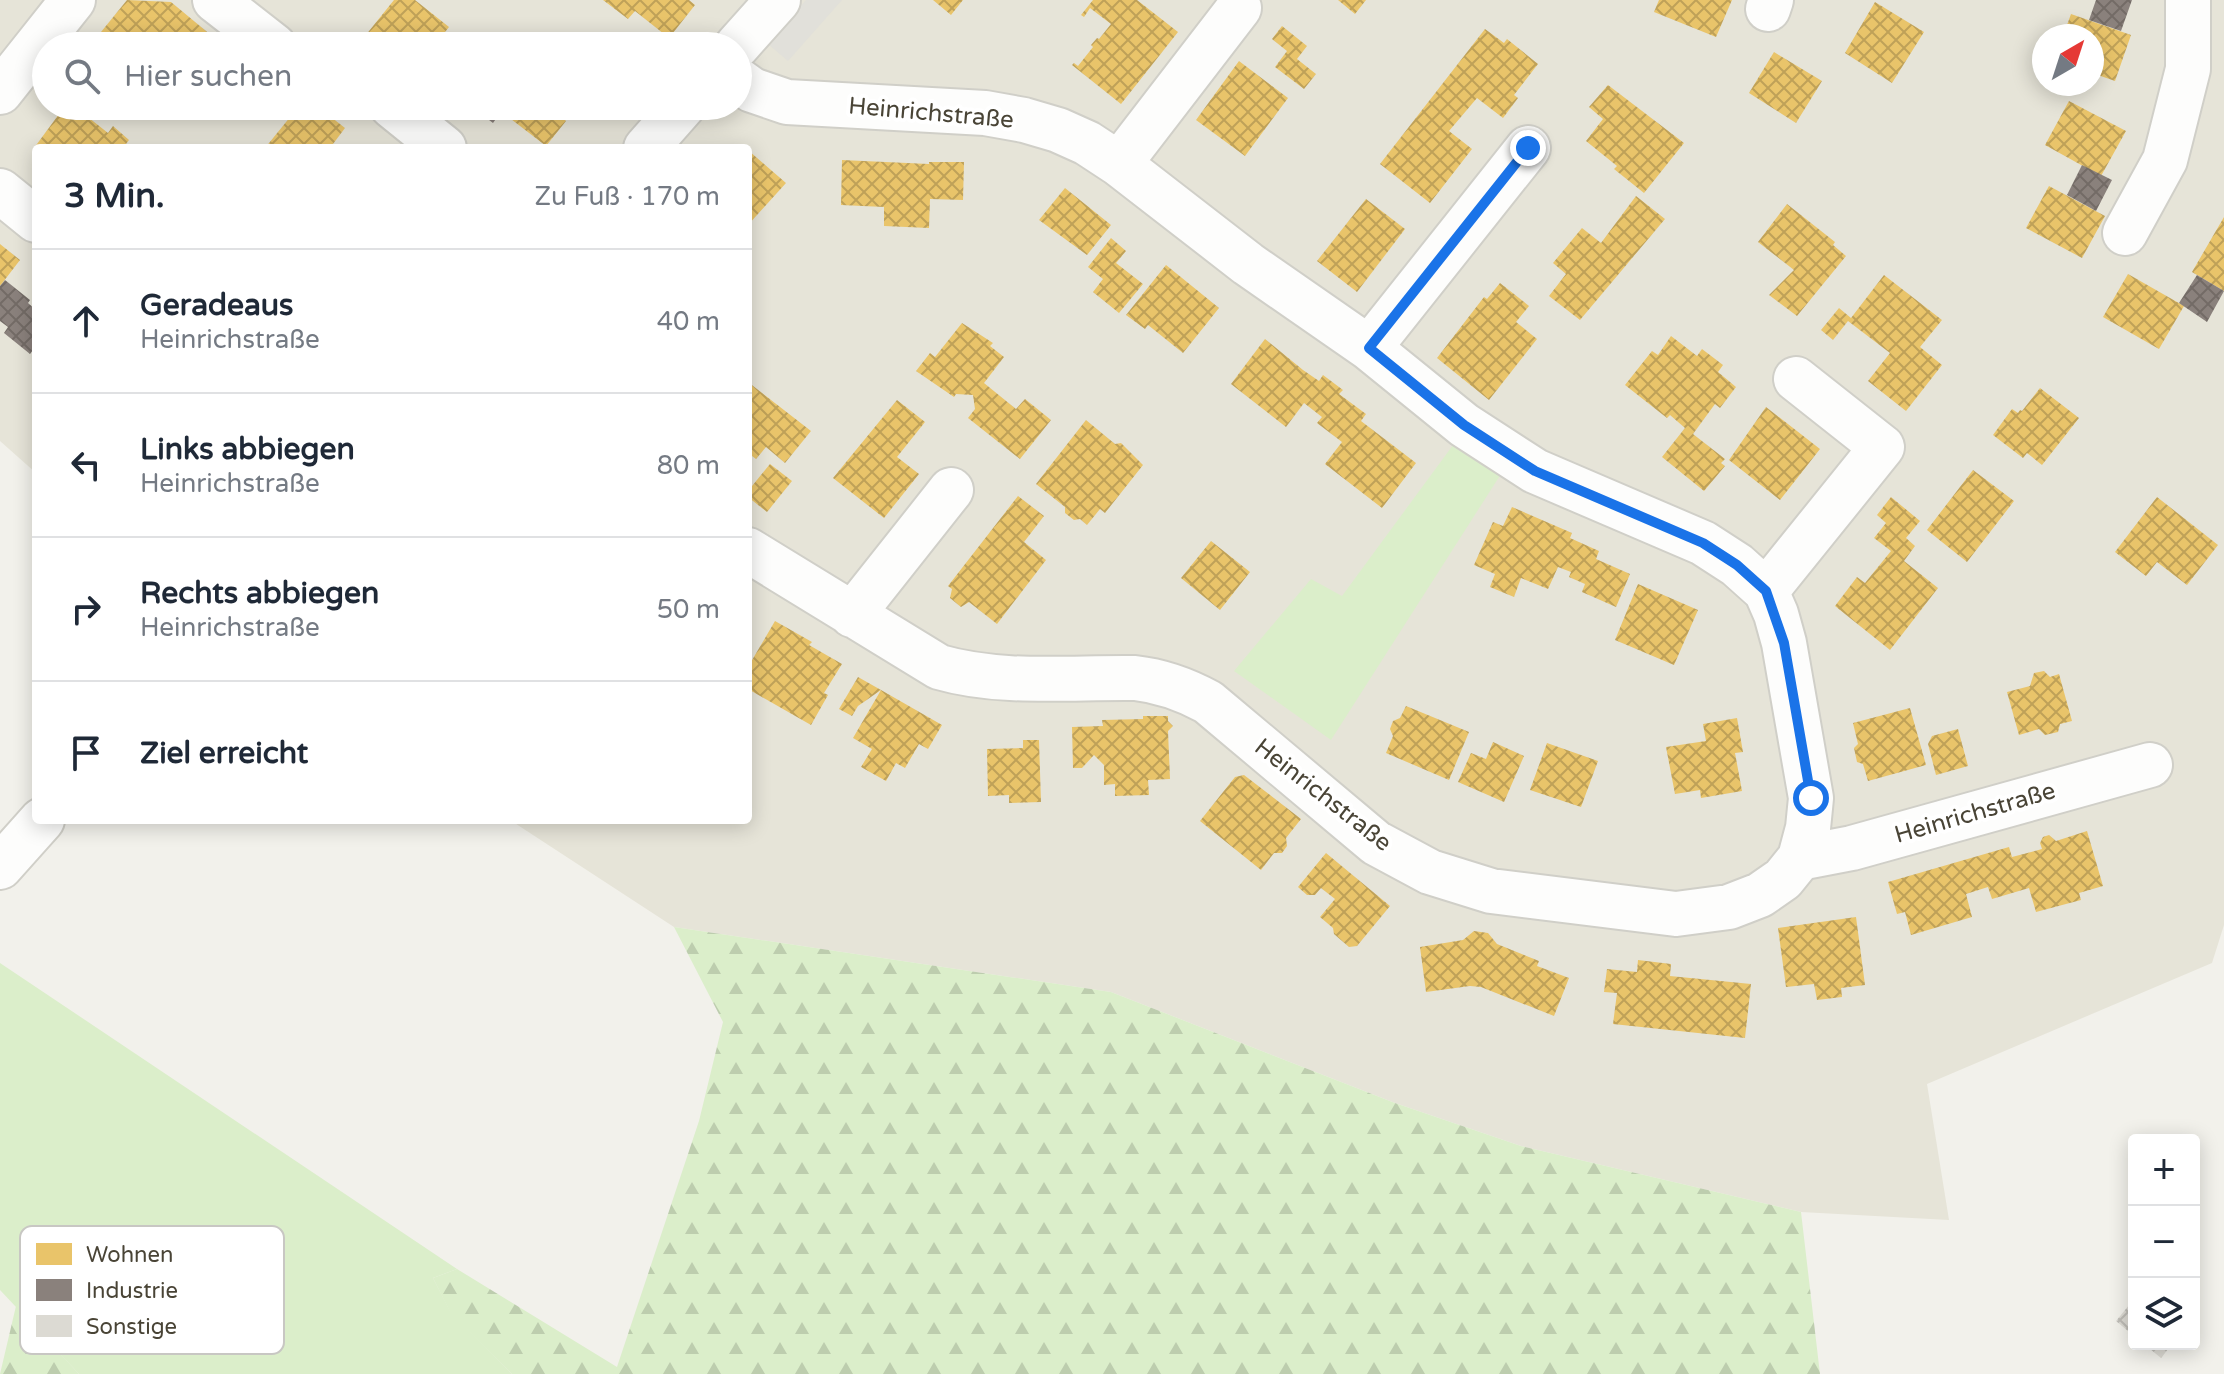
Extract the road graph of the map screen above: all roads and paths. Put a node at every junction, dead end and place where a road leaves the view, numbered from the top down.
1 (73, 0) edge
2 (215, 0) edge
3 (777, 0) edge
4 (2188, 0) edge
5 (1239, 8) dead end
6 (48, 32) edge
7 (256, 32) edge
8 (749, 32) edge
9 (32, 52) edge
10 (752, 90) edge
11 (0, 92) edge
12 (409, 120) edge
13 (671, 120) edge
14 (439, 144) edge
15 (650, 144) edge
16 (1528, 148) dead end
17 (1119, 164) junction
18 (0, 191) edge
19 (32, 217) edge
20 (2125, 233) dead end
21 (1369, 348) junction
22 (1796, 379) dead end
23 (951, 490) dead end
24 (752, 552) edge
25 (1766, 591) junction
26 (852, 615) junction
27 (2150, 765) dead end
28 (38, 824) edge
29 (1800, 858) junction
30 (0, 867) edge

1 - 6 street
2 - 7 street
3 - 8 street
4 - 20 street
5 - 17 street
9 - 11 street
10 - 17 street, Heinrichstraße
12 - 14 street
13 - 15 street
16 - 21 street
17 - 21 street, Heinrichstraße
18 - 19 street
21 - 25 street, Heinrichstraße
22 - 25 street
23 - 26 street
24 - 26 street, Heinrichstraße
25 - 29 street, Heinrichstraße
26 - 29 street, Heinrichstraße
27 - 29 street, Heinrichstraße
28 - 30 street

